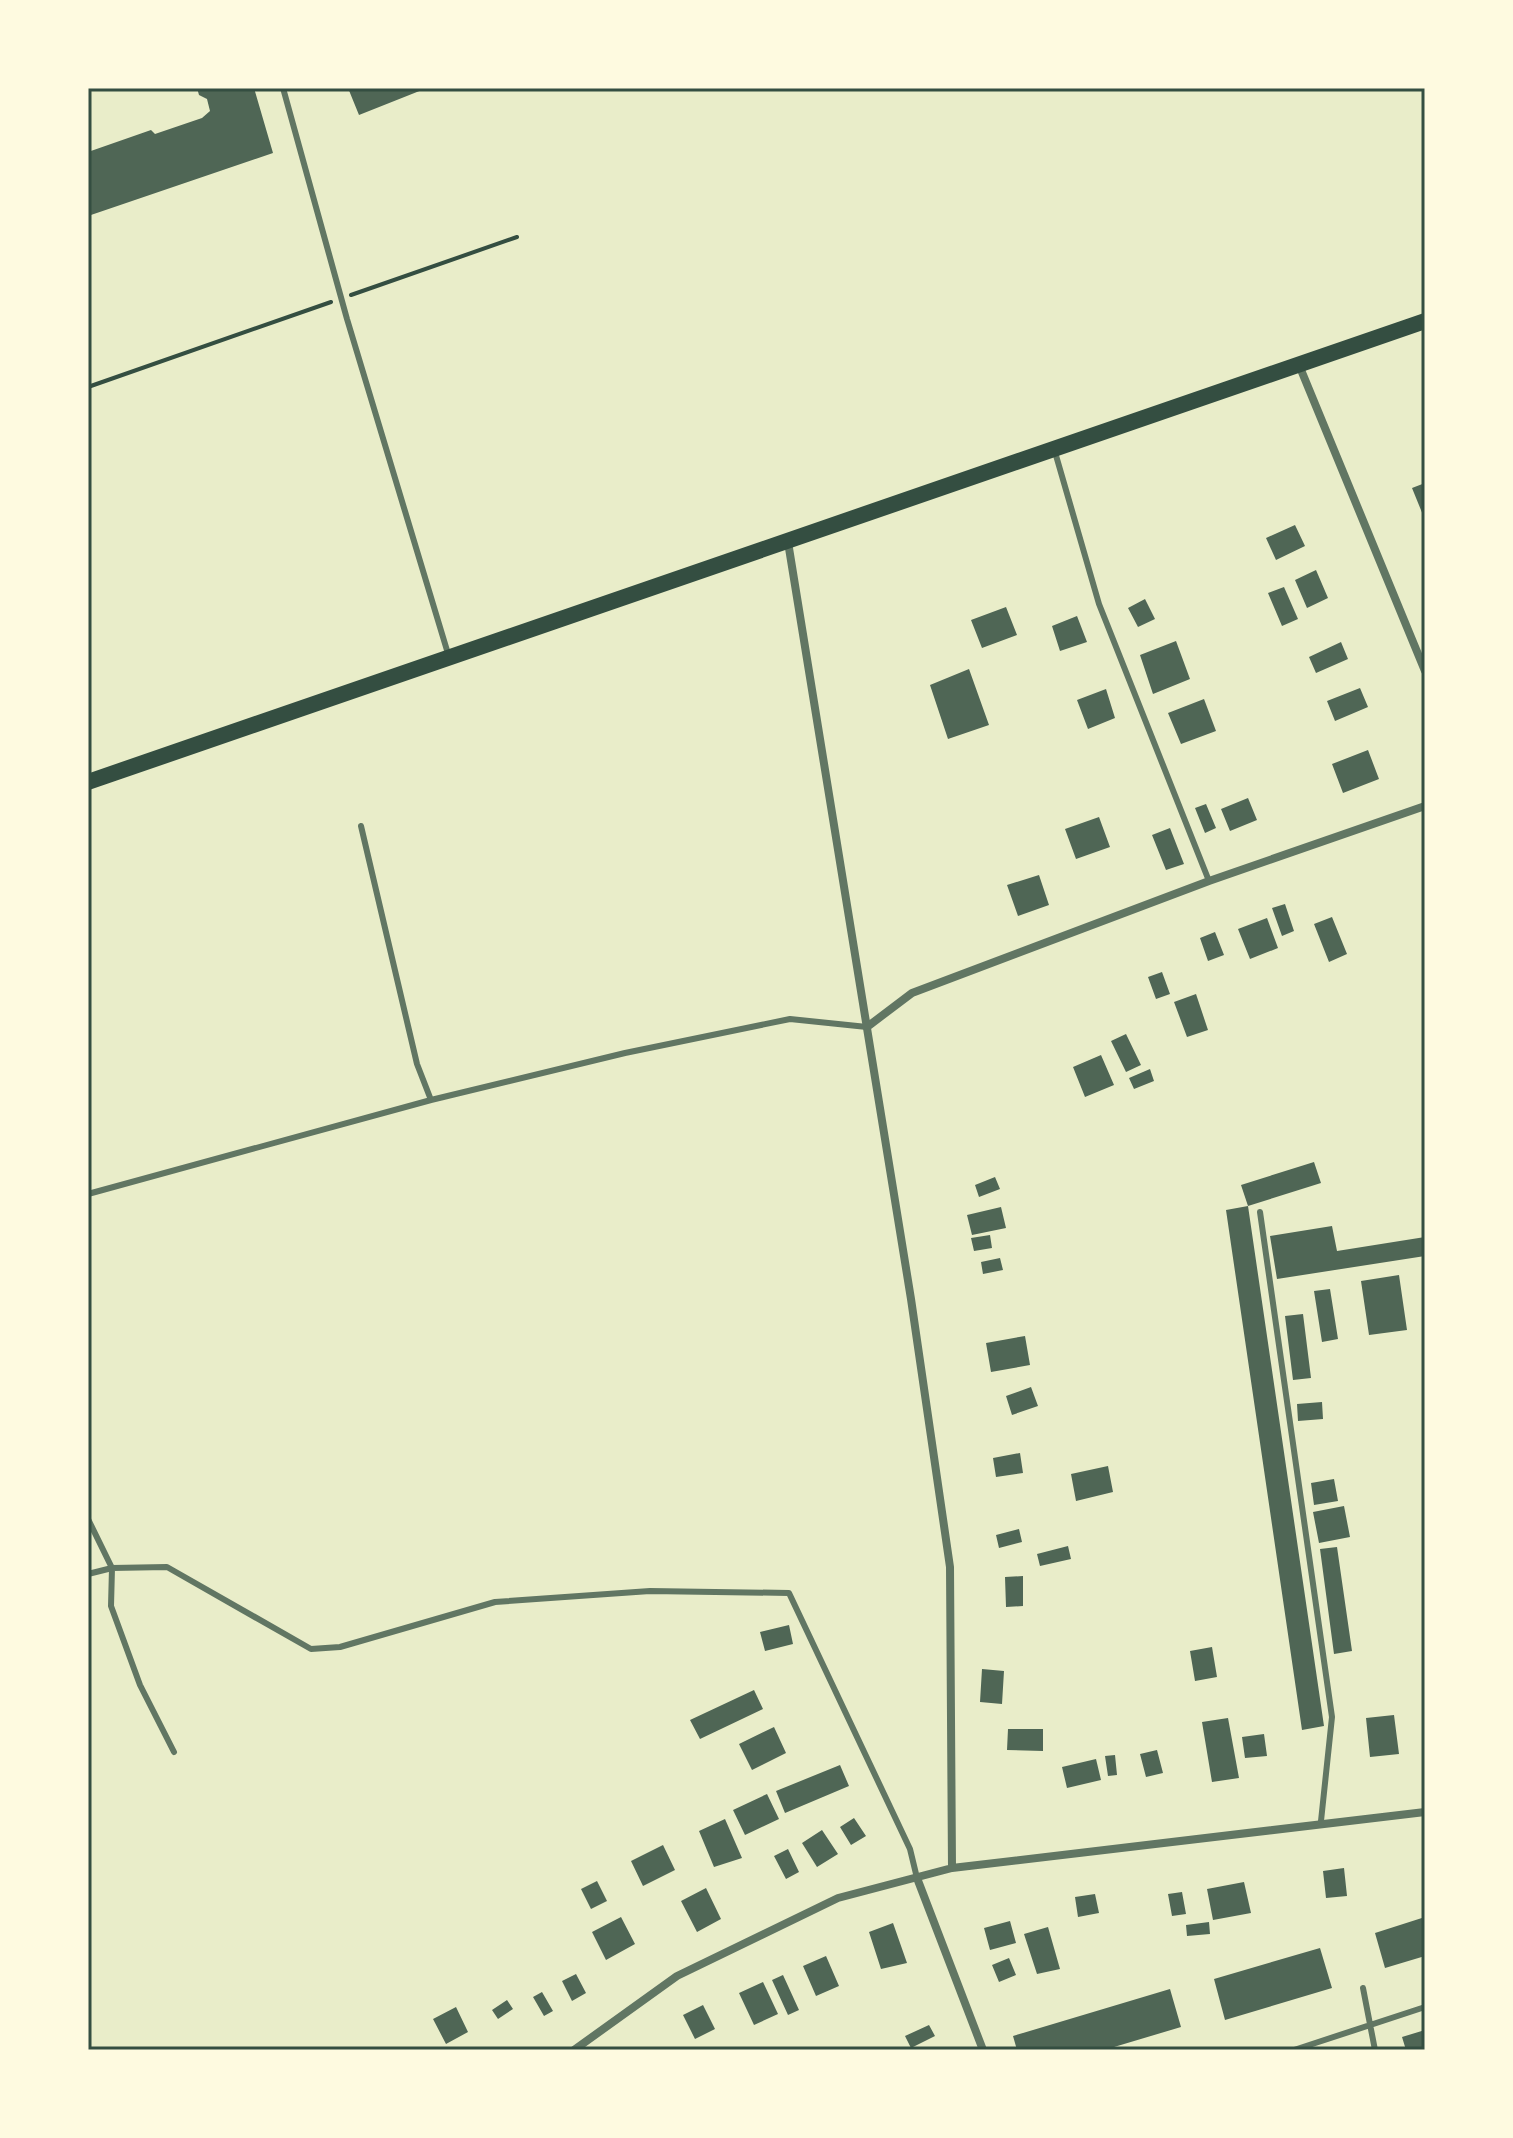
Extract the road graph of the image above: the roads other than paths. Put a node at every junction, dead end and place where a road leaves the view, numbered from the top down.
1 (283, 88) edge
2 (1425, 321) edge
3 (1299, 365) junction
4 (1054, 450) junction
5 (788, 542) junction
6 (450, 658) junction
7 (1425, 671) edge
8 (88, 782) edge
9 (1425, 806) edge
10 (361, 826) dead end
11 (1209, 881) junction
12 (867, 1027) junction
13 (431, 1100) junction
14 (88, 1194) edge
15 (1260, 1212) dead end
16 (88, 1519) edge
17 (112, 1568) junction
18 (88, 1574) edge
19 (174, 1752) dead end
20 (1425, 1812) edge
21 (1321, 1821) junction
22 (952, 1868) junction
23 (917, 1878) junction
24 (1363, 1988) dead end
25 (1425, 2007) edge
26 (1370, 2024) junction
27 (574, 2050) edge
28 (983, 2050) edge
29 (1294, 2050) edge
30 (1375, 2050) edge

1 - 6 lane
2 - 3 main road
3 - 4 main road
3 - 7 street
4 - 5 main road
4 - 11 lane
5 - 6 main road
5 - 12 street
6 - 8 main road
9 - 11 street
10 - 13 lane
11 - 12 street
12 - 13 lane
12 - 22 street
13 - 14 lane
15 - 21 lane
16 - 17 lane
17 - 18 lane
17 - 19 lane
17 - 23 lane
20 - 21 street
21 - 22 street
22 - 23 street
23 - 27 street
23 - 28 street
24 - 26 lane
25 - 26 lane
26 - 29 lane
26 - 30 lane

